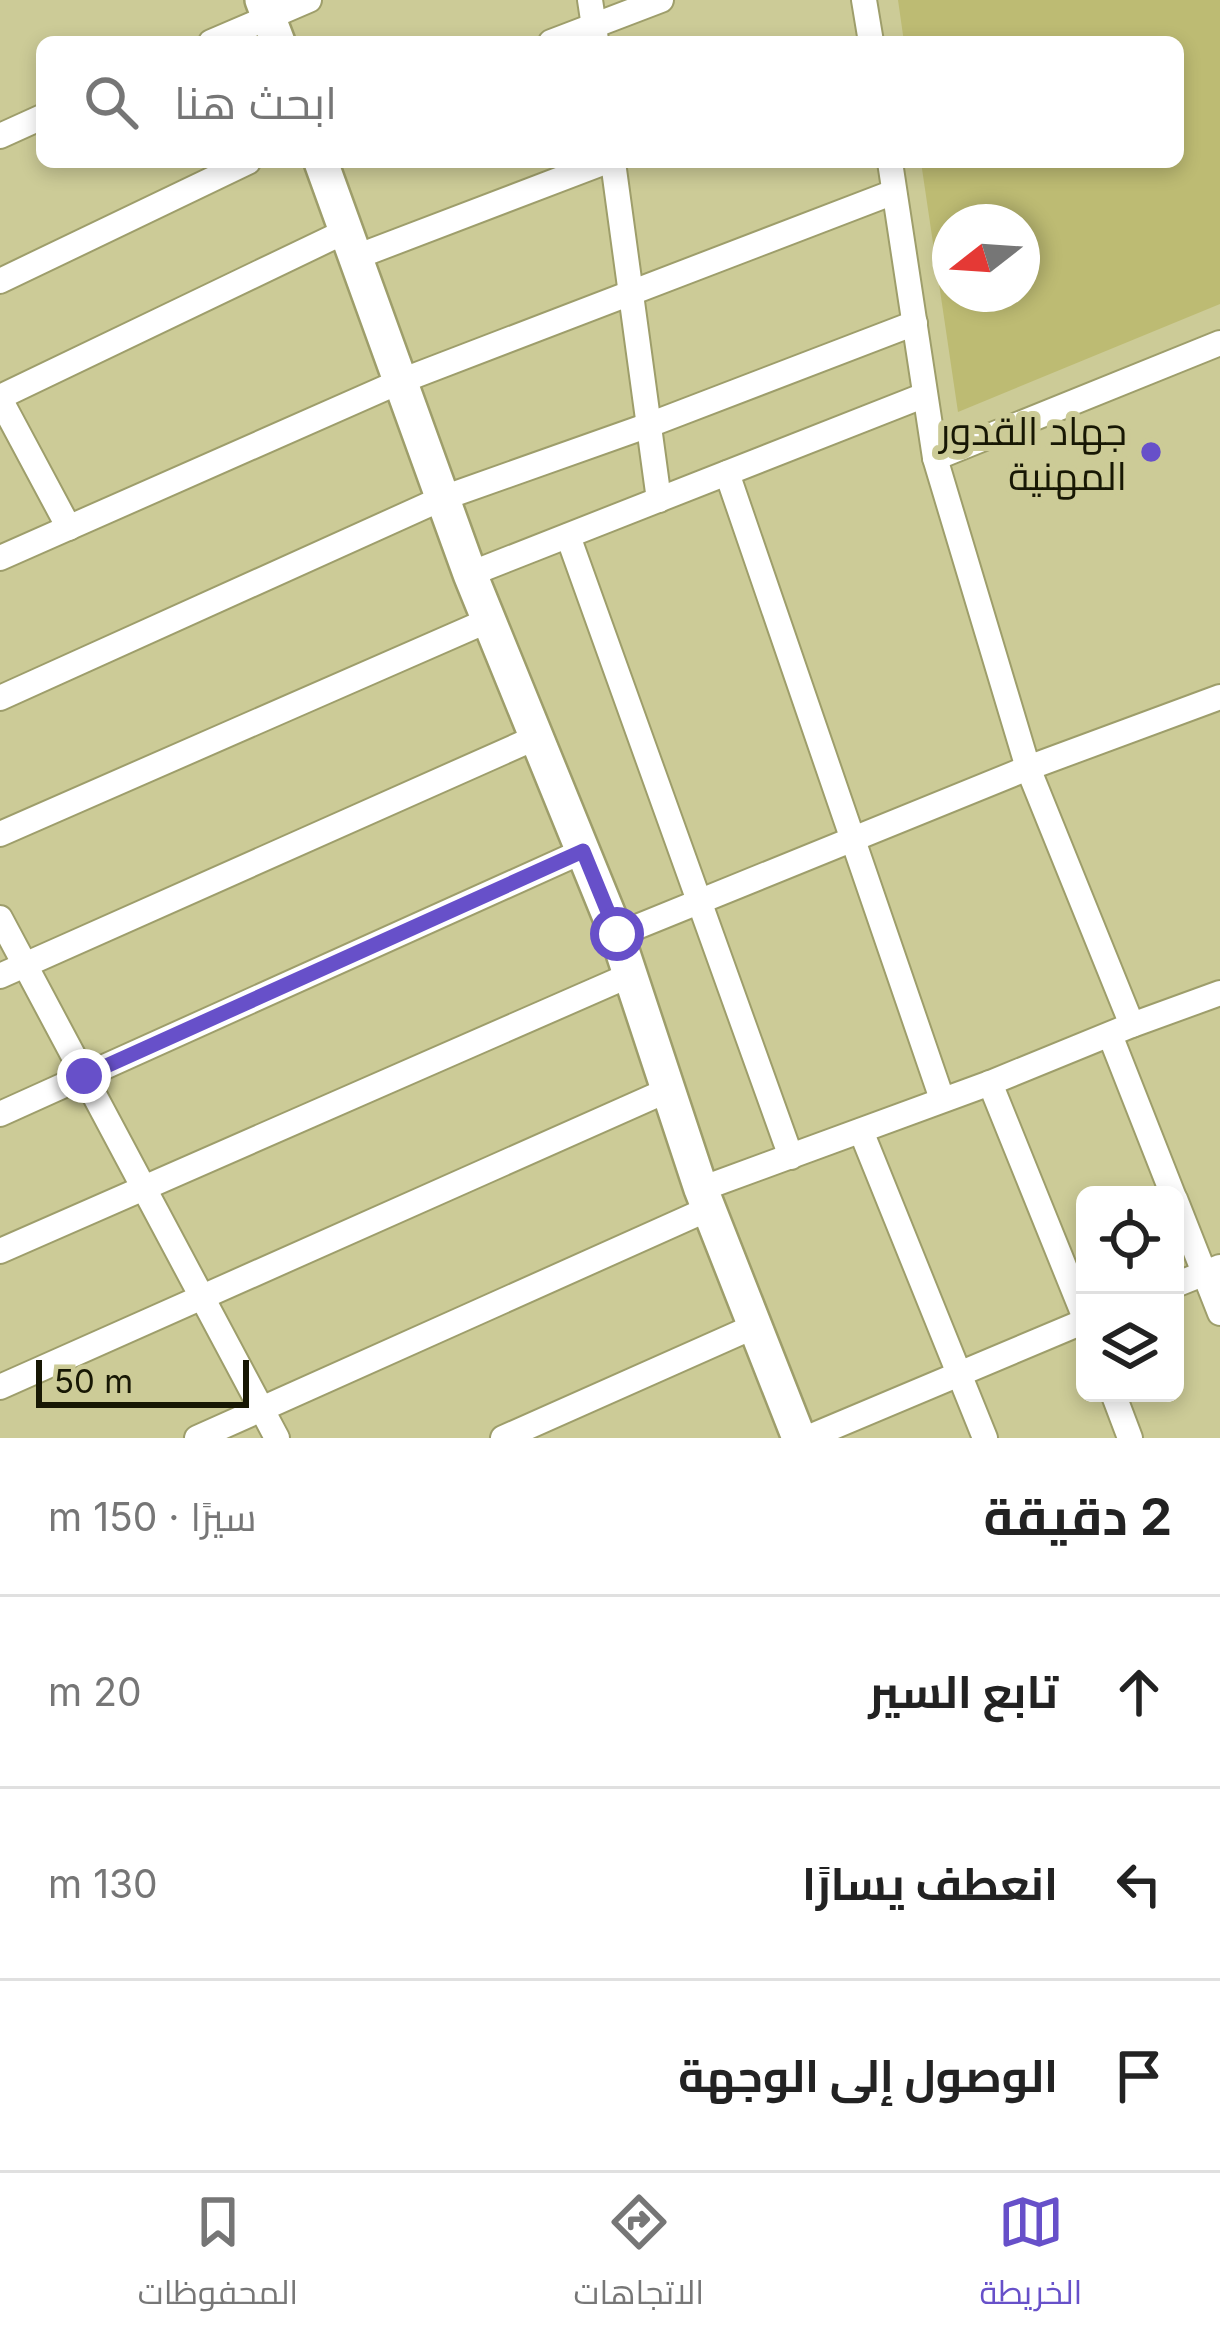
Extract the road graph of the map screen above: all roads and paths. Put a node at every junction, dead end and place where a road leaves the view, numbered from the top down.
1 (310, 0) edge
2 (590, 0) edge
3 (661, 0) edge
4 (864, 0) edge
5 (269, 19) edge
6 (595, 34) edge
7 (226, 36) edge
8 (870, 36) edge
9 (36, 121) edge
10 (0, 136) edge
11 (235, 168) edge
12 (323, 168) edge
13 (590, 168) edge
14 (610, 168) edge
15 (891, 168) edge
16 (894, 192) junction
17 (351, 244) junction
18 (0, 280) edge
19 (631, 294) junction
20 (915, 323) junction
21 (1220, 343) edge
22 (400, 381) junction
23 (926, 395) junction
24 (0, 398) edge
25 (649, 425) junction
26 (935, 458) junction
27 (727, 473) junction
28 (443, 498) junction
29 (659, 500) junction
30 (69, 528) junction
31 (568, 536) junction
32 (0, 558) edge
33 (470, 574) junction
34 (489, 620) junction
35 (1220, 697) edge
36 (0, 698) edge
37 (537, 737) junction
38 (1028, 768) junction
39 (0, 834) edge
40 (853, 838) junction
41 (583, 851) junction
42 (699, 903) junction
43 (0, 918) edge
44 (617, 934) junction
45 (25, 965) junction
46 (630, 975) junction
47 (0, 976) edge
48 (1220, 993) edge
49 (1121, 1030) junction
50 (84, 1076) junction
51 (990, 1083) junction
52 (668, 1090) junction
53 (942, 1100) junction
54 (0, 1114) edge
55 (861, 1131) junction
56 (791, 1157) junction
57 (1171, 1186) edge
58 (144, 1188) junction
59 (705, 1199) junction
60 (1184, 1216) edge
61 (0, 1251) edge
62 (1212, 1270) edge
63 (1184, 1281) edge
64 (202, 1297) junction
65 (1076, 1297) edge
66 (1220, 1313) edge
67 (1076, 1323) edge
68 (755, 1326) junction
69 (959, 1372) junction
70 (0, 1387) edge
71 (1117, 1402) edge
72 (262, 1409) junction
73 (197, 1438) edge
74 (277, 1438) edge
75 (503, 1438) edge
76 (803, 1438) edge
77 (985, 1438) edge
78 (1130, 1438) edge

1 - 5 street
2 - 6 street
3 - 6 street
4 - 8 street
5 - 7 street
9 - 10 street
11 - 18 street
12 - 17 street
13 - 17 street
14 - 19 street
15 - 16 street
16 - 19 street
16 - 20 street
17 - 22 street
17 - 24 street
19 - 22 street
19 - 25 street
20 - 23 street
20 - 25 street
21 - 26 street
22 - 28 street
22 - 30 street
23 - 26 street
23 - 27 street
24 - 30 street
25 - 28 street
25 - 29 street
26 - 38 street
27 - 29 street
27 - 40 street
28 - 33 street
28 - 36 street
29 - 31 street
30 - 32 street
31 - 33 street
31 - 42 street
33 - 34 street
34 - 37 street
34 - 39 street
35 - 38 street
37 - 41 street
37 - 45 street
38 - 40 street
38 - 49 street
40 - 42 street
40 - 53 street
41 - 44 street
41 - 50 street
42 - 44 street
42 - 56 street
43 - 45 street
44 - 46 street
45 - 47 street
45 - 50 street
46 - 52 street
46 - 58 street
48 - 49 street
49 - 51 street
49 - 57 street
50 - 54 street
50 - 58 street
51 - 53 street
51 - 65 street
52 - 59 street
52 - 64 street
53 - 55 street
55 - 56 street
55 - 69 street
56 - 59 street
58 - 61 street
58 - 64 street
59 - 68 street
59 - 72 street
60 - 62 street
62 - 63 street
62 - 66 street
64 - 70 street
64 - 72 street
67 - 69 street
68 - 75 street
68 - 76 street
69 - 76 street
69 - 77 street
71 - 78 street
72 - 73 street
72 - 74 street

